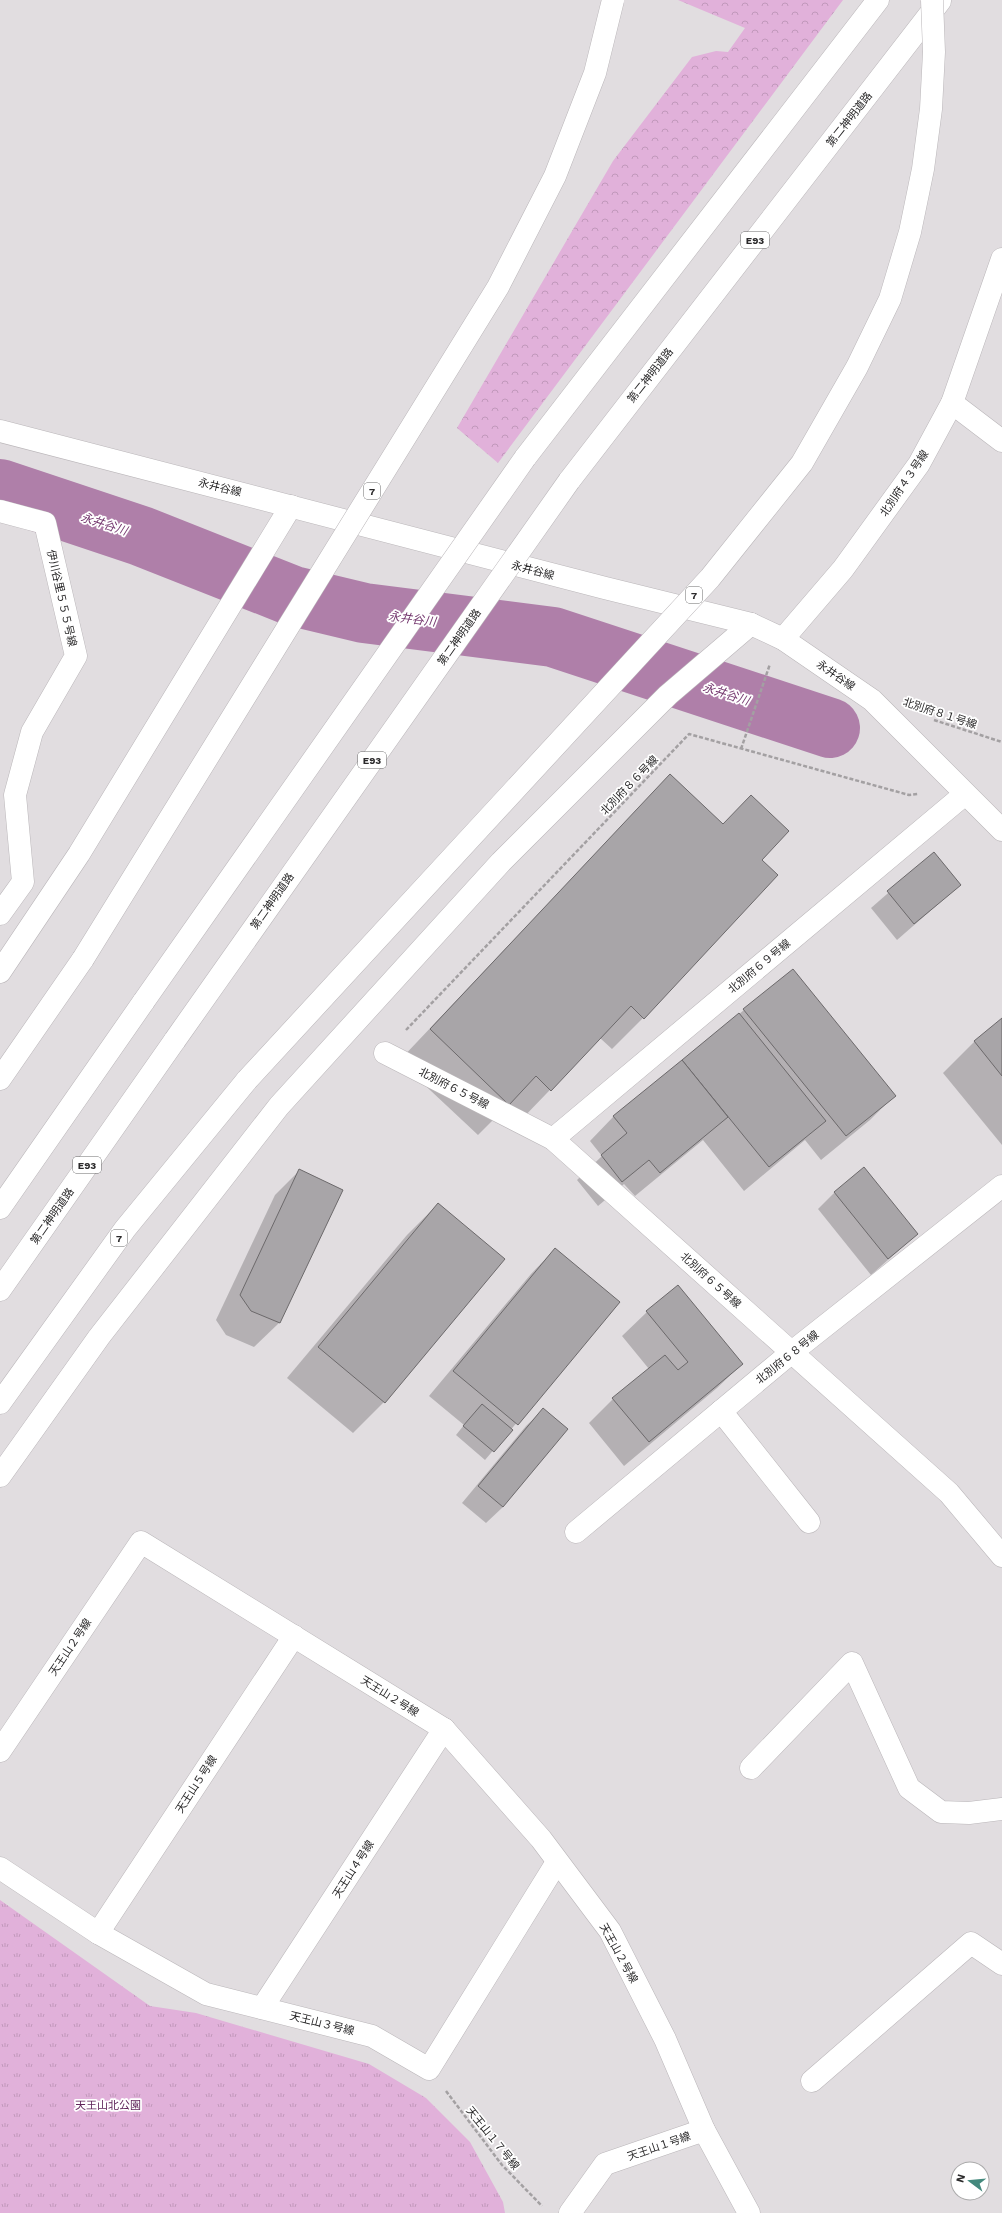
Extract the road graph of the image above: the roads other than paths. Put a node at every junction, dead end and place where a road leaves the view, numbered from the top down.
1 (613, 0) edge
2 (878, 0) edge
3 (932, 0) edge
4 (941, 0) edge
5 (1002, 259) edge
6 (952, 403) junction
7 (0, 431) edge
8 (1002, 441) edge
9 (291, 506) junction
10 (0, 511) edge
11 (752, 624) junction
12 (783, 639) junction
13 (965, 794) junction
14 (1002, 830) edge
15 (0, 914) edge
16 (0, 972) edge
17 (385, 1052) road end
18 (0, 1079) edge
19 (553, 1139) junction
20 (1002, 1188) edge
21 (0, 1208) edge
22 (0, 1290) edge
23 (792, 1352) junction
24 (0, 1403) edge
25 (721, 1411) junction
26 (0, 1476) edge
27 (809, 1522) dead end
28 (576, 1532) dead end
29 (1002, 1556) edge
30 (294, 1636) junction
31 (444, 1729) junction
32 (0, 1751) edge
33 (752, 1768) dead end
34 (1002, 1809) edge
35 (558, 1862) junction
36 (0, 1868) edge
37 (98, 1933) junction
38 (1002, 1964) edge
39 (262, 2008) junction
40 (812, 2081) dead end
41 (704, 2130) junction
42 (570, 2213) edge
43 (749, 2213) edge

1 - 18 main road, 7, bridge
2 - 21 main road, bridge
3 - 24 main road, 7, bridge
4 - 22 main road, 第二神明道路 / E93, bridge
5 - 6 main road, 北別府４３号線
6 - 8 main road
6 - 12 main road, 北別府４３号線
7 - 9 main road, 永井谷線
9 - 11 main road, 永井谷線
9 - 16 main road
10 - 15 main road, 伊川谷里５５５号線
11 - 12 main road, 永井谷線
11 - 26 main road
12 - 13 main road, 永井谷線
13 - 14 main road, 永井谷線
13 - 19 main road, 北別府６９号線
17 - 19 main road, 北別府６５号線
19 - 23 main road, 北別府６５号線
20 - 23 main road, 北別府６８号線
23 - 25 main road, 北別府６８号線
23 - 29 main road, 北別府６５号線
25 - 27 main road
25 - 28 main road, 北別府６８号線
30 - 31 main road, 天王山２号線
30 - 32 main road, 天王山２号線
30 - 37 main road, 天王山５号線
31 - 35 main road, 天王山２号線
31 - 39 main road, 天王山４号線
33 - 34 main road
35 - 39 main road, 天王山３号線
35 - 41 main road, 天王山２号線
36 - 37 main road, 天王山３号線
37 - 39 main road, 天王山３号線
38 - 40 main road
41 - 42 main road, 天王山１号線
41 - 43 main road, 天王山１号線

